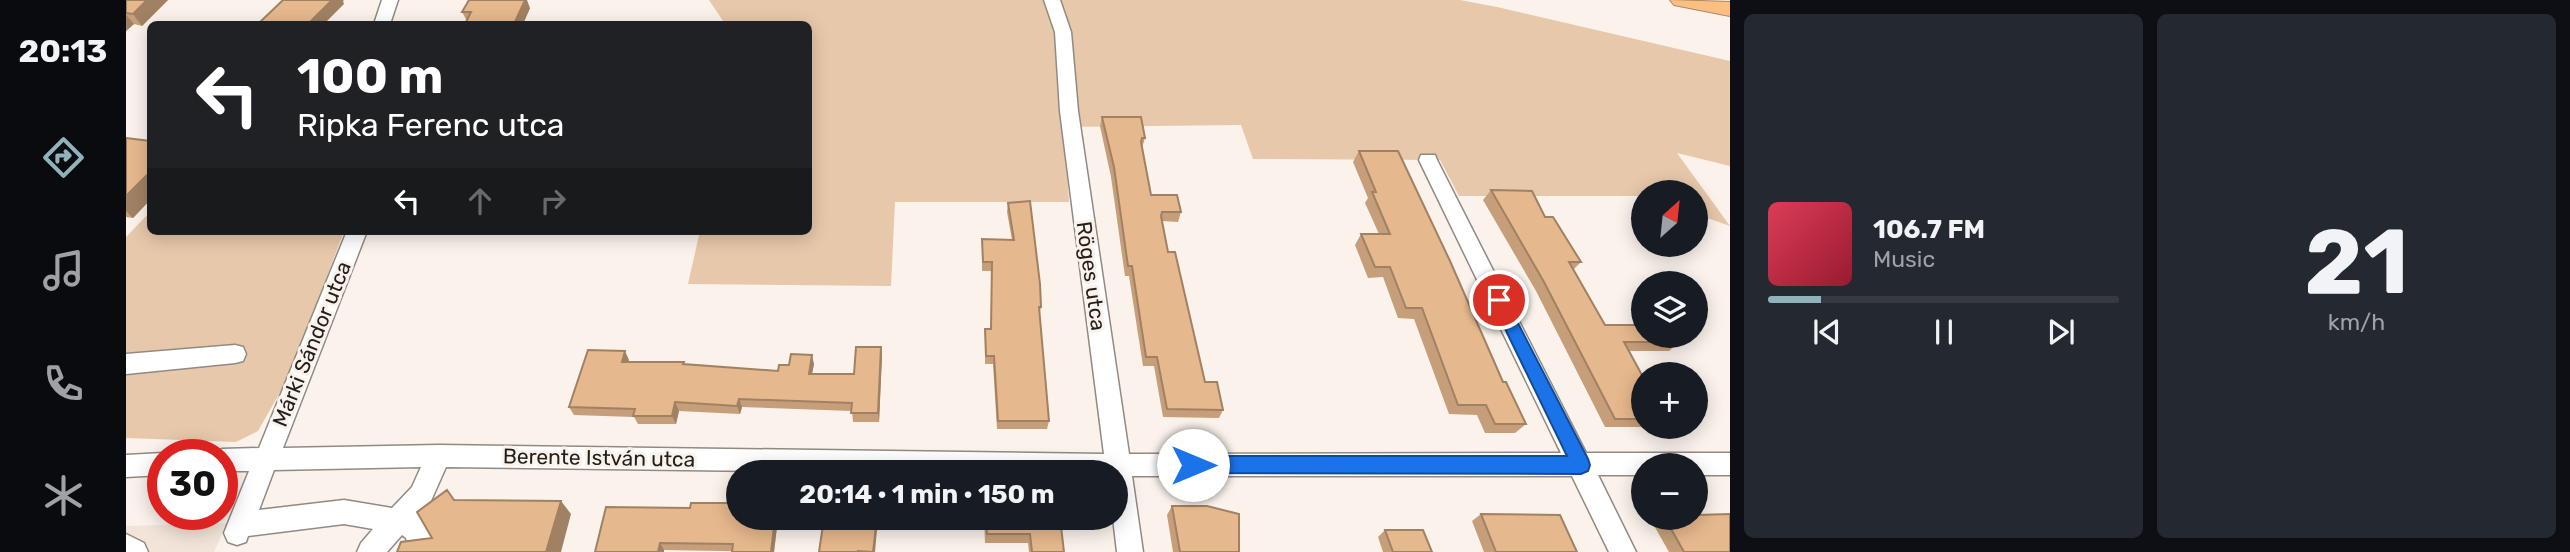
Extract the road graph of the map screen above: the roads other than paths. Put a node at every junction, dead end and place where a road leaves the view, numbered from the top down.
1 (390, 0) edge
2 (1052, 0) edge
3 (1682, 0) edge
4 (1730, 9) edge
5 (383, 21) edge
6 (1429, 160) dead end
7 (355, 235) edge
8 (235, 354) dead end
9 (126, 364) edge
10 (439, 456) junction
11 (266, 457) junction
12 (238, 459) edge
13 (740, 460) edge
14 (1116, 460) edge
15 (1730, 464) edge
16 (147, 465) edge
17 (1128, 465) edge
18 (1581, 465) junction
19 (126, 466) edge
20 (399, 522) junction
21 (1127, 530) edge
22 (420, 545) edge
23 (126, 547) edge
24 (135, 552) edge
25 (370, 552) edge
26 (1130, 552) edge
27 (1623, 552) edge

1 - 5 street
2 - 14 street, Röges utca
3 - 4 highway
6 - 18 street
7 - 11 street, Márki Sándor utca
8 - 9 street
10 - 11 street, Berente István utca
10 - 13 street, Berente István utca
10 - 20 street
11 - 12 street, Berente István utca
11 - 20 street, Márki Sándor utca
15 - 18 street, Berente István utca
16 - 19 street
17 - 18 street, Berente István utca
18 - 27 street
20 - 22 street
20 - 25 street
21 - 26 street, Röges utca
23 - 24 street

